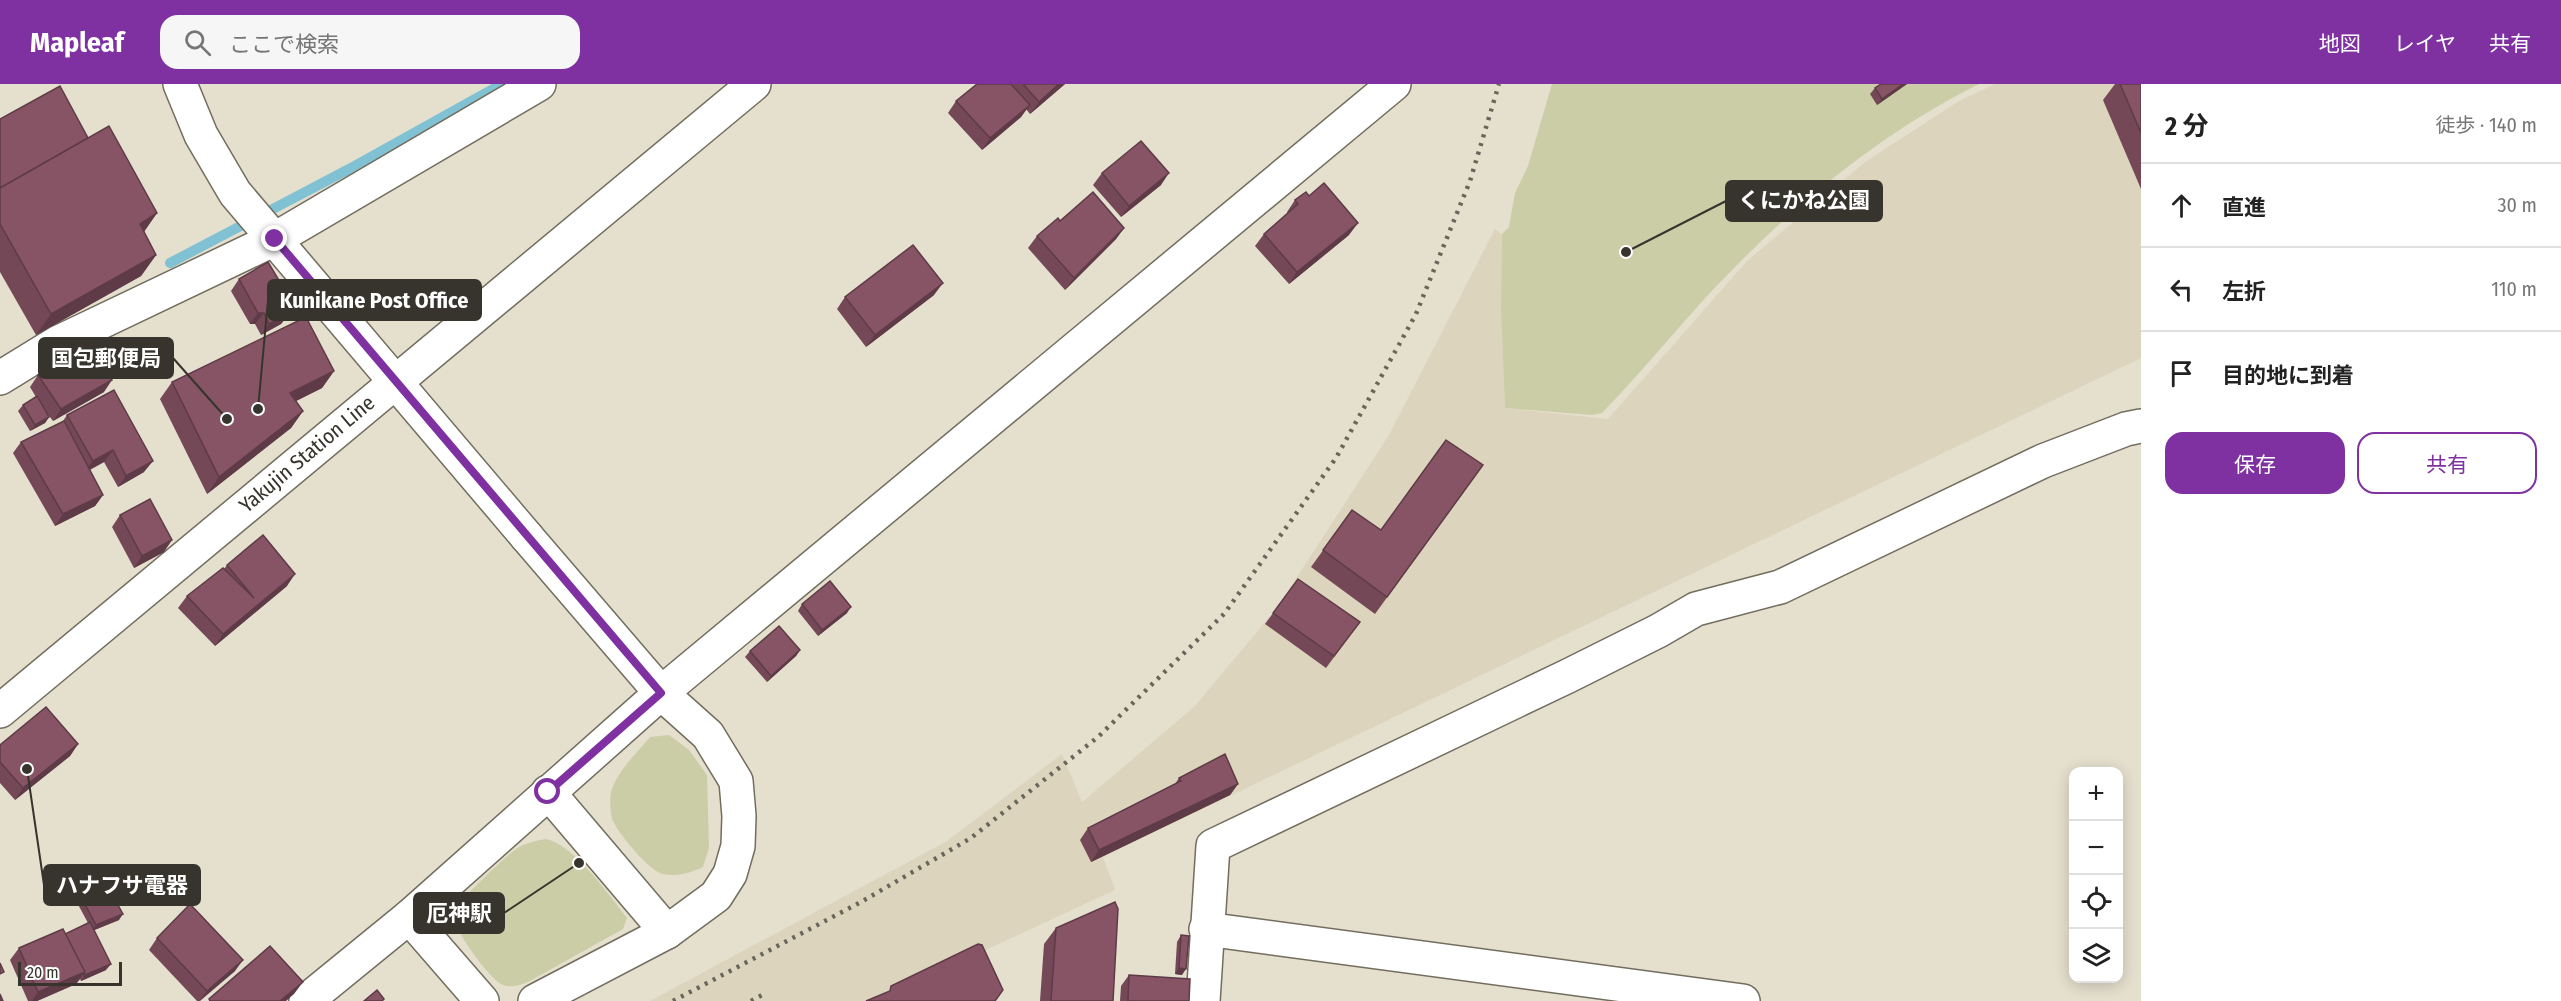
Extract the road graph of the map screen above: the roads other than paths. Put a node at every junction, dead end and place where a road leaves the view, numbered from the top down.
1 (180, 84) edge
2 (539, 84) edge
3 (754, 84) edge
4 (1394, 84) edge
5 (275, 239) junction
6 (0, 378) edge
7 (394, 381) junction
8 (2141, 426) edge
9 (661, 693) junction
10 (0, 711) edge
11 (548, 792) junction
12 (409, 917) junction
13 (1206, 929) junction
14 (667, 932) junction
15 (1673, 996) edge
16 (306, 1001) edge
17 (482, 1001) edge
18 (535, 1001) edge
19 (1203, 1001) edge
20 (1743, 1001) edge

1 - 5 street
2 - 5 street
3 - 7 street, Yakujin Station Line
4 - 9 street
5 - 6 street
5 - 7 street
7 - 9 street
7 - 10 street, Yakujin Station Line
8 - 13 street
9 - 11 street
9 - 14 street
11 - 12 street
11 - 14 street
12 - 16 street
12 - 17 street
13 - 15 street
13 - 19 street
14 - 18 street
15 - 20 street

